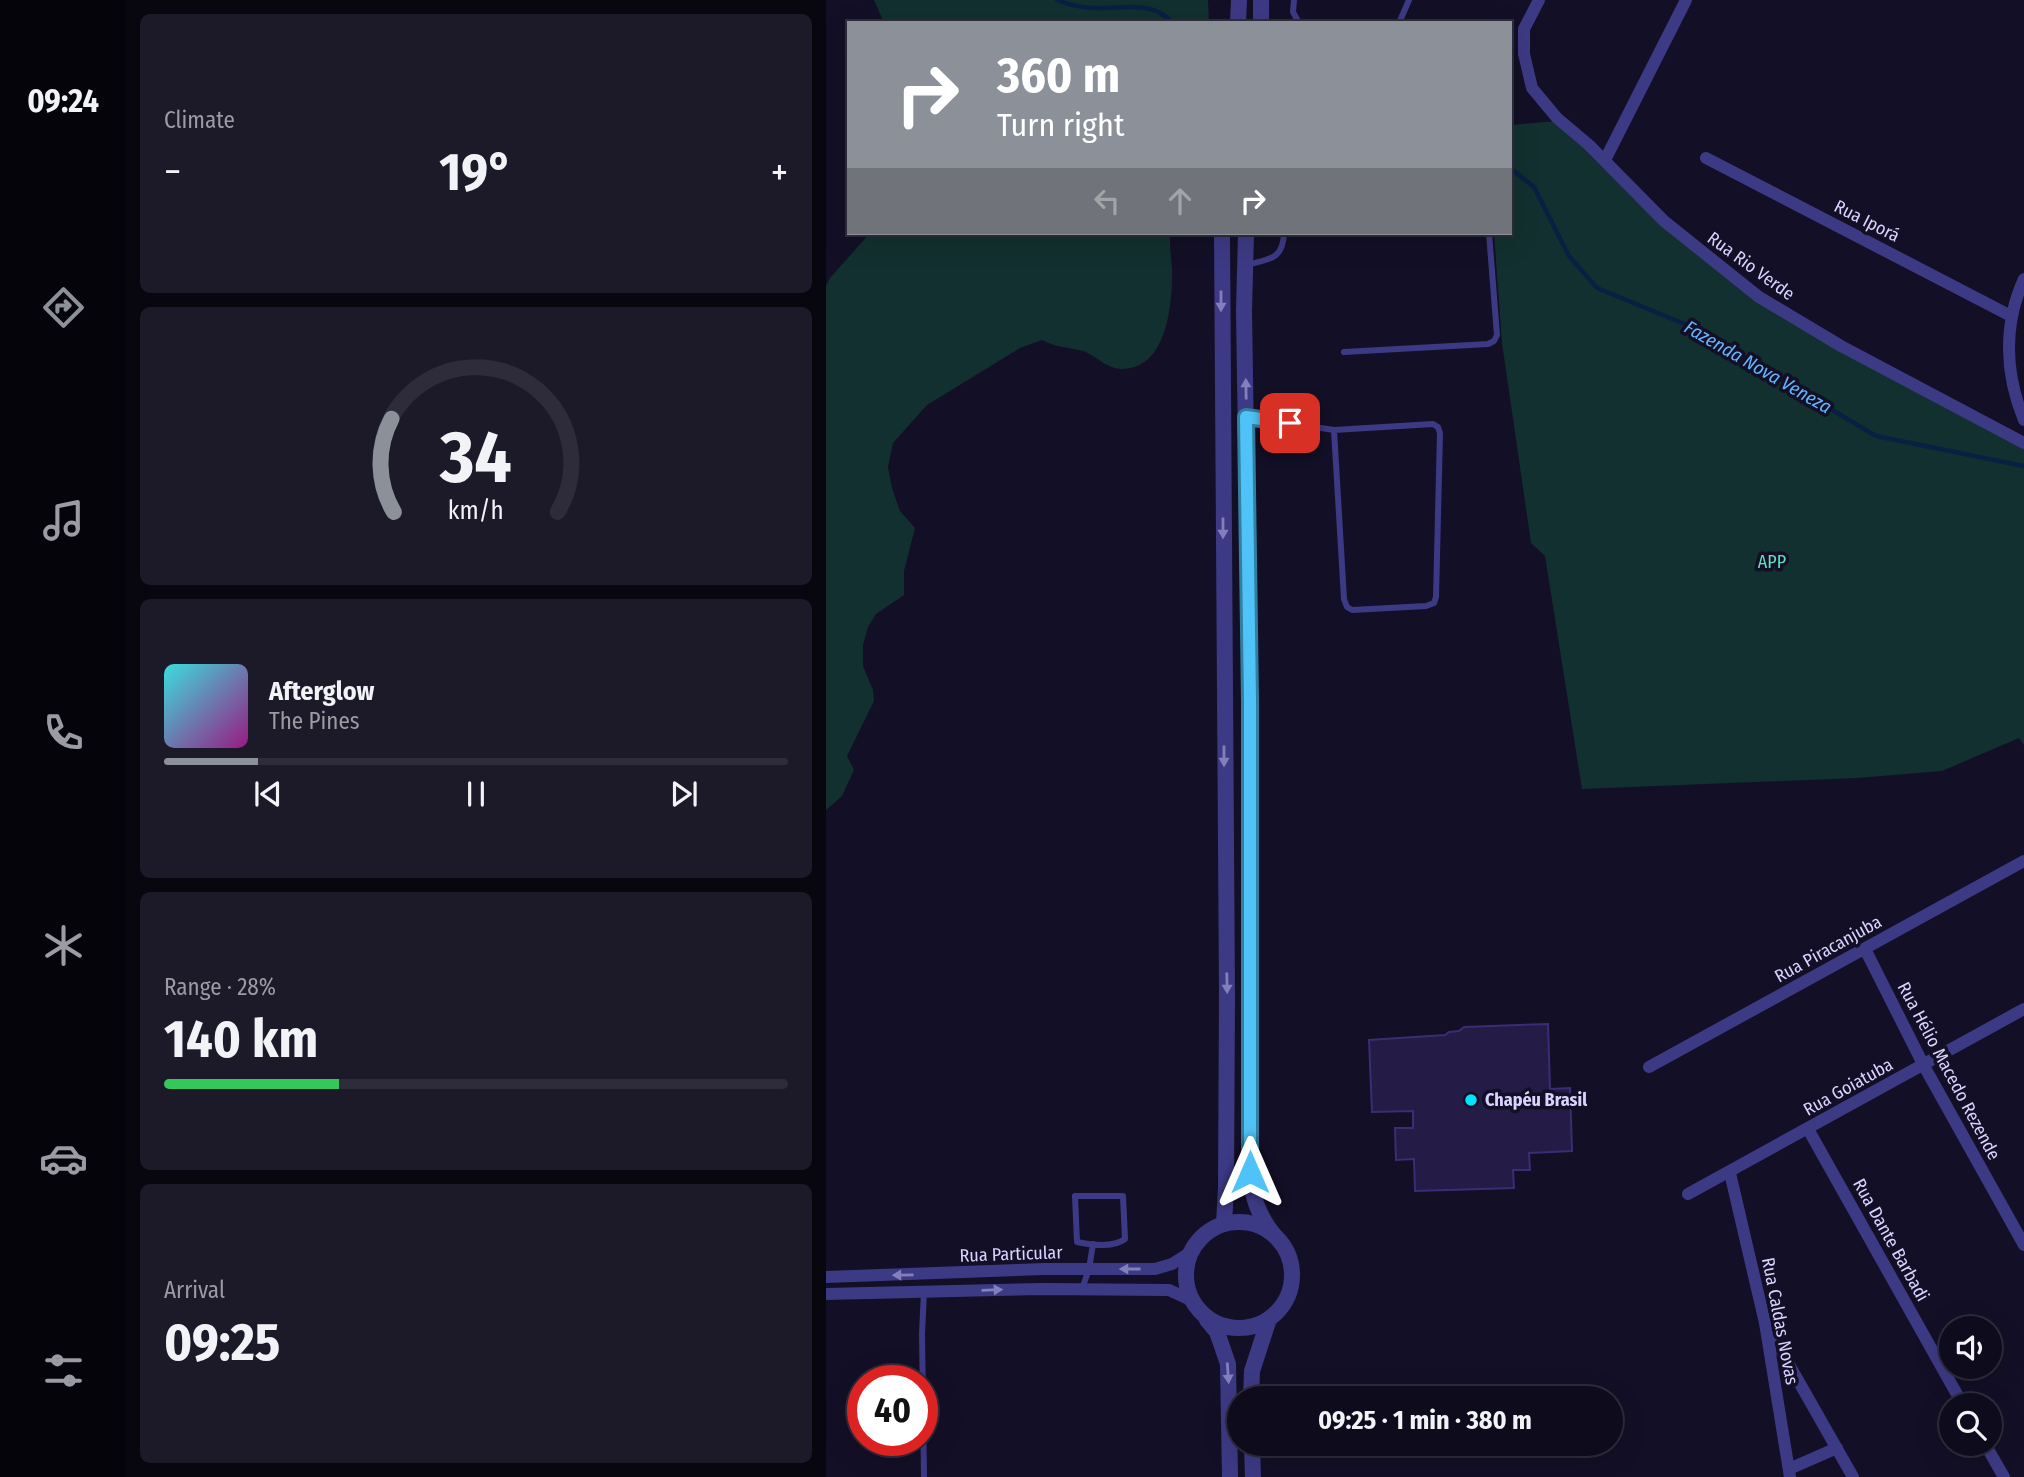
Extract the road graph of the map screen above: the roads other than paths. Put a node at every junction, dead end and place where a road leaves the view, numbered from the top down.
1 (1239, 0) edge
2 (1261, 0) edge
3 (1294, 0) edge
4 (1409, 0) edge
5 (1539, 0) edge
6 (1686, 0) edge
7 (1238, 21) edge
8 (1261, 21) edge
9 (1298, 21) edge
10 (1400, 21) edge
11 (1706, 158) dead end
12 (1605, 160) junction
13 (1222, 235) edge
14 (1246, 235) edge
15 (1283, 235) edge
16 (1489, 235) edge
17 (1245, 265) junction
18 (2024, 279) edge
19 (2011, 316) junction
20 (1344, 352) dead end
21 (1246, 417) junction
22 (2024, 421) edge
23 (1334, 430) junction
24 (2024, 443) edge
25 (2024, 861) edge
26 (1865, 949) junction
27 (2024, 1009) edge
28 (1924, 1066) junction
29 (1649, 1067) dead end
30 (1808, 1129) junction
31 (1730, 1172) junction
32 (1688, 1194) dead end
33 (1224, 1224) junction
34 (1274, 1235) junction
35 (1093, 1244) junction
36 (2024, 1245) edge
37 (1194, 1250) junction
38 (1044, 1269) junction
39 (1089, 1269) junction
40 (826, 1277) edge
41 (1043, 1289) junction
42 (1082, 1289) junction
43 (924, 1292) junction
44 (833, 1298) edge
45 (1197, 1307) junction
46 (1269, 1319) junction
47 (1765, 1323) junction
48 (1251, 1386) edge
49 (1956, 1393) edge
50 (1837, 1448) junction
51 (1252, 1456) edge
52 (1992, 1456) edge
53 (1789, 1473) edge
54 (924, 1477) edge
55 (1230, 1477) edge
56 (1253, 1477) edge
57 (1853, 1477) edge
58 (2004, 1477) edge

1 - 7 street
2 - 8 street
3 - 9 lane
4 - 10 lane
5 - 12 street, Rua Rio Verde
6 - 12 street
11 - 19 street, Rua Iporá
12 - 24 street, Rua Rio Verde
13 -> 33 street
14 - 17 street
15 - 17 lane
16 - 20 lane
21 -> 17 street
18 - 19 street
19 - 22 street
21 - 23 lane
21 - 34 street
23 - 23 lane
25 - 26 street, Rua Piracanjuba
26 - 28 street, Rua Hélio Macedo Rezende
26 - 29 street, Rua Piracanjuba
27 - 28 street, Rua Goiatuba
28 - 30 street, Rua Goiatuba
28 - 36 street, Rua Hélio Macedo Rezende
30 - 31 street, Rua Goiatuba
30 - 49 street, Rua Dante Barbadi
31 - 32 street, Rua Goiatuba
31 - 47 street, Rua Caldas Novas
33 - 34 street
33 - 37 street
34 - 46 street
35 - 35 lane
35 - 39 lane
37 -> 39 street, Rua Particular
37 - 45 street
38 - 39 street, Rua Particular
38 -> 40 street, Rua Particular
38 - 41 street
39 - 42 lane
41 - 42 street, Rua Particular
43 -> 41 street, Rua Particular
42 - 45 street, Rua Particular
43 - 44 street, Rua Particular
43 - 54 lane
45 - 46 street
45 -> 55 street
46 - 48 street
47 - 50 street
47 - 53 street, Rua Caldas Novas
50 - 53 street
50 - 57 street
51 - 56 street
52 - 58 street

